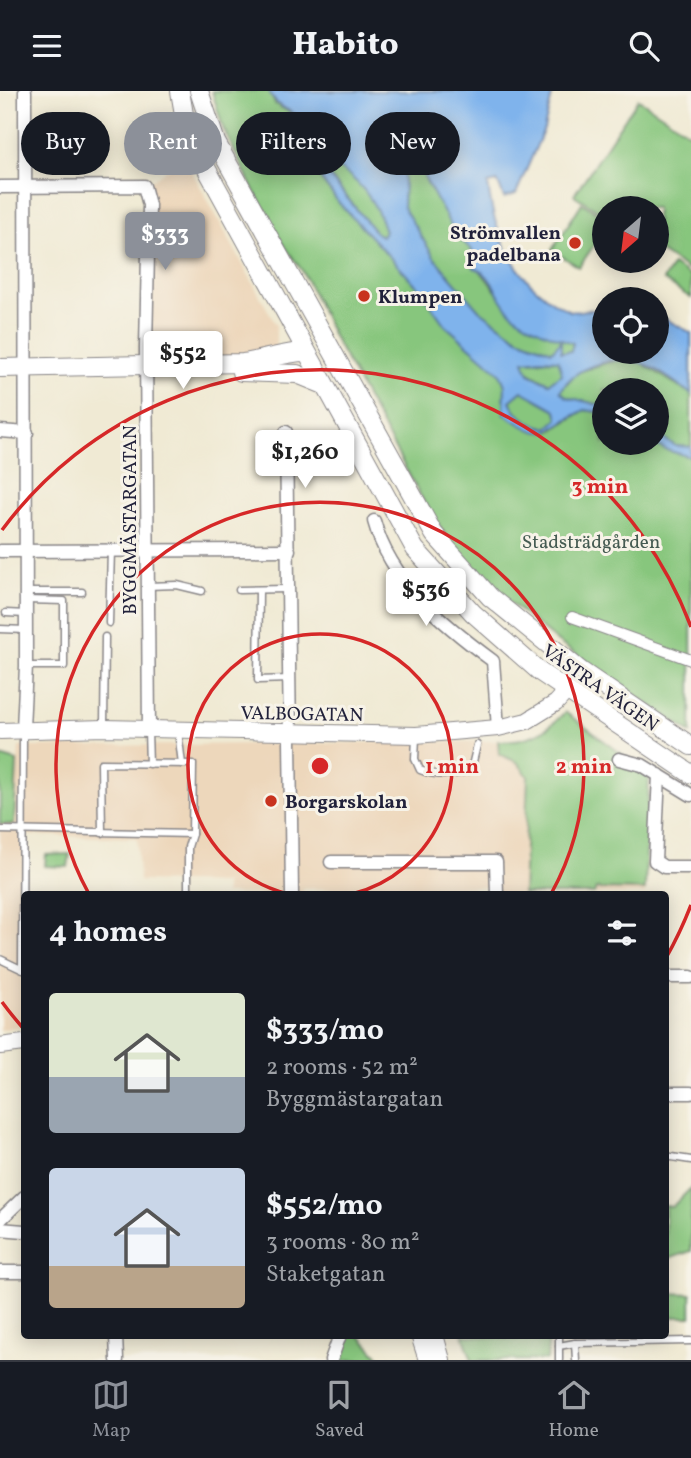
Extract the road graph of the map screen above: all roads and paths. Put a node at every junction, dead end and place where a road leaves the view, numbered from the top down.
1 (25, 91) edge
2 (180, 91) edge
3 (199, 91) edge
4 (0, 187) edge
5 (25, 187) junction
6 (324, 341) junction
7 (306, 352) junction
8 (147, 367) junction
9 (0, 368) edge
10 (27, 369) junction
11 (261, 372) junction
12 (324, 385) junction
13 (0, 431) edge
14 (286, 432) dead end
15 (27, 433) junction
16 (374, 521) dead end
17 (148, 549) junction
18 (111, 550) junction
19 (289, 550) junction
20 (0, 551) edge
21 (26, 551) junction
22 (147, 586) junction
23 (289, 589) junction
24 (239, 590) dead end
25 (258, 590) junction
26 (202, 591) dead end
27 (82, 592) dead end
28 (26, 596) junction
29 (6, 613) dead end
30 (26, 614) junction
31 (572, 617) dead end
32 (109, 623) dead end
33 (0, 629) edge
34 (26, 629) junction
35 (105, 637) dead end
36 (691, 660) edge
37 (26, 666) junction
38 (582, 671) junction
39 (290, 679) junction
40 (566, 692) junction
41 (23, 728) junction
42 (104, 728) junction
43 (498, 729) junction
44 (149, 730) junction
45 (0, 731) edge
46 (178, 731) junction
47 (290, 733) junction
48 (416, 735) junction
49 (477, 745) dead end
50 (691, 745) edge
51 (619, 759) dead end
52 (149, 764) junction
53 (182, 764) junction
54 (691, 774) edge
55 (659, 775) junction
56 (691, 795) edge
57 (0, 830) edge
58 (20, 830) junction
59 (102, 834) junction
60 (192, 834) junction
61 (331, 862) dead end
62 (691, 867) edge
63 (21, 891) edge
64 (188, 891) edge
65 (292, 891) edge
66 (497, 891) edge
67 (0, 959) edge
68 (21, 969) edge
69 (669, 977) edge
70 (691, 977) edge
71 (21, 1043) edge
72 (0, 1046) edge
73 (21, 1050) edge
74 (669, 1093) edge
75 (691, 1093) edge
76 (669, 1157) edge
77 (691, 1160) edge
78 (21, 1200) edge
79 (0, 1220) edge
80 (0, 1229) edge
81 (21, 1231) edge
82 (0, 1272) edge
83 (21, 1272) edge
84 (116, 1339) edge
85 (339, 1339) edge
86 (420, 1339) edge
87 (436, 1339) edge
88 (559, 1339) edge
89 (691, 1341) edge
90 (575, 1343) junction
91 (559, 1346) junction
92 (117, 1360) edge
93 (331, 1360) edge
94 (427, 1360) edge
95 (442, 1360) edge
96 (559, 1360) edge
97 (576, 1360) edge

1 - 5 street
2 - 7 main road, VÄSTRA VÄGEN
3 - 6 main road, VÄSTRA VÄGEN
4 - 5 street
5 - 8 street, BYGGMÄSTARGATAN
5 - 10 street
6 - 7 main road
6 - 38 main road, VÄSTRA VÄGEN
7 - 8 main road
7 - 11 main road
7 - 12 main road, VÄSTRA VÄGEN
8 - 10 main road
8 - 11 main road
8 - 17 street, BYGGMÄSTARGATAN
9 - 10 main road
10 - 15 street
11 - 12 main road
12 - 40 main road, VÄSTRA VÄGEN
13 - 15 street
14 - 19 street
15 - 21 street
16 - 43 street
17 - 18 street
17 - 19 street
17 - 22 street, BYGGMÄSTARGATAN
18 - 21 street
18 - 32 lane
19 - 23 street
20 - 21 street
21 - 28 street
22 - 26 lane
22 - 44 street, BYGGMÄSTARGATAN
23 - 25 lane
23 - 39 street
24 - 25 lane
25 - 39 lane
27 - 28 lane
28 - 30 street
28 - 37 lane
29 - 30 lane
30 - 34 street
31 - 36 street
33 - 34 lane
34 - 37 street
35 - 42 lane
37 - 41 street
38 - 40 main road, VALBOGATAN
38 - 50 main road, VÄSTRA VÄGEN
39 - 47 street
40 - 43 street, VALBOGATAN
40 - 54 main road, VÄSTRA VÄGEN
41 - 42 street, VALBOGATAN
41 - 45 street, VALBOGATAN
41 - 58 lane
42 - 44 street, VALBOGATAN
43 - 48 street, VALBOGATAN
44 - 46 street, VALBOGATAN
44 - 52 lane
46 - 47 street, VALBOGATAN
46 - 53 lane
47 - 48 street, VALBOGATAN
47 - 65 street
48 - 49 lane
51 - 55 street
52 - 53 lane
52 - 59 lane
53 - 60 lane
55 - 56 street
55 - 62 street
57 - 58 lane
58 - 59 lane
58 - 63 lane
59 - 60 lane
60 - 64 lane
61 - 66 street
67 - 68 lane
69 - 70 street
71 - 72 street
72 - 73 street
74 - 75 street
76 - 77 lane
78 - 79 street
80 - 81 street
82 - 83 street
84 - 92 street
85 - 93 street
86 - 94 street
87 - 95 street
88 - 91 lane
89 - 90 lane
90 - 91 lane
90 - 97 lane
91 - 96 lane

